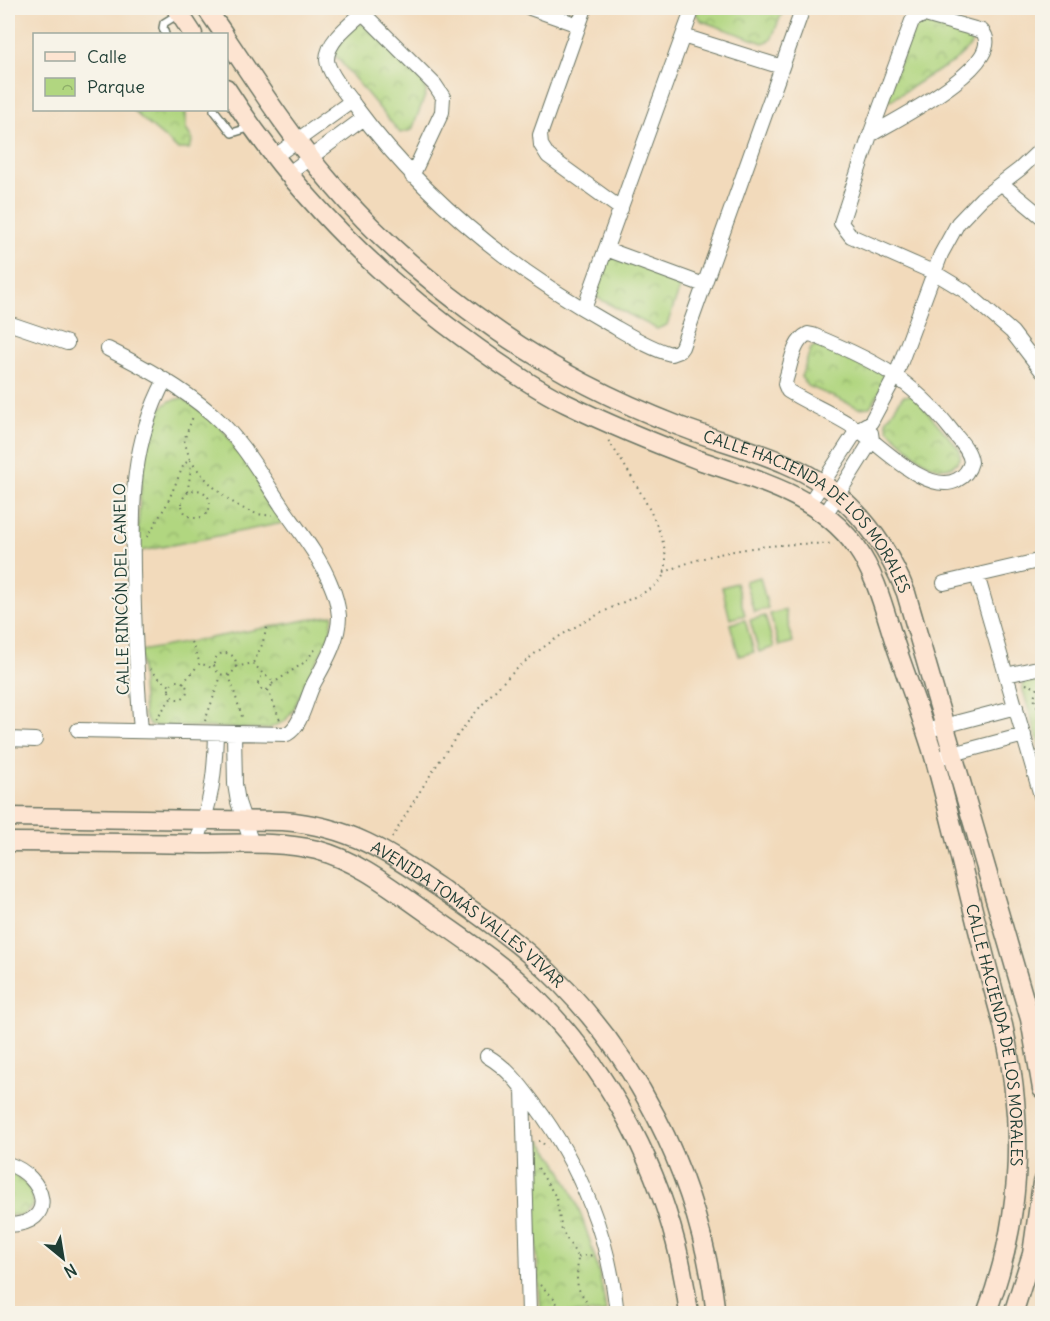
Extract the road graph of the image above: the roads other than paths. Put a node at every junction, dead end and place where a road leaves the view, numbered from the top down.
1 (206, 8) edge
2 (530, 8) edge
3 (585, 8) edge
4 (693, 8) edge
5 (803, 8) edge
6 (178, 10) edge
7 (365, 10) edge
8 (578, 25) junction
9 (165, 33) edge
10 (192, 33) edge
11 (223, 33) edge
12 (683, 36) junction
13 (228, 40) edge
14 (782, 67) junction
15 (228, 91) edge
16 (352, 101) junction
17 (215, 111) edge
18 (364, 118) junction
19 (252, 127) junction
20 (870, 135) junction
21 (297, 141) junction
22 (1042, 148) edge
23 (274, 158) junction
24 (310, 158) junction
25 (288, 174) junction
26 (412, 176) junction
27 (1002, 184) junction
28 (621, 209) junction
29 (1042, 217) edge
30 (606, 249) junction
31 (935, 273) junction
32 (704, 285) junction
33 (584, 309) junction
34 (8, 324) edge
35 (66, 342) dead end
36 (108, 349) dead end
37 (1042, 371) edge
38 (896, 375) junction
39 (165, 380) junction
40 (656, 417) junction
41 (871, 422) junction
42 (858, 430) junction
43 (648, 440) junction
44 (872, 440) junction
45 (822, 484) junction
46 (838, 495) junction
47 (809, 504) junction
48 (825, 515) junction
49 (1042, 560) edge
50 (977, 575) junction
51 (944, 583) dead end
52 (1042, 667) edge
53 (1006, 675) junction
54 (1016, 707) junction
55 (945, 726) junction
56 (146, 729) junction
57 (78, 730) dead end
58 (925, 730) junction
59 (240, 731) junction
60 (216, 733) junction
61 (1024, 735) junction
62 (8, 739) edge
63 (35, 740) dead end
64 (953, 754) junction
65 (934, 759) junction
66 (1039, 772) edge
67 (235, 784) junction
68 (213, 786) junction
69 (1042, 799) edge
70 (8, 817) edge
71 (205, 820) junction
72 (244, 820) junction
73 (8, 843) edge
74 (196, 844) junction
75 (252, 844) junction
76 (1036, 1019) edge
77 (487, 1056) dead end
78 (523, 1089) junction
79 (1042, 1089) edge
80 (8, 1164) edge
81 (1042, 1183) edge
82 (8, 1225) edge
83 (529, 1314) edge
84 (617, 1314) edge
85 (689, 1314) edge
86 (716, 1314) edge
87 (986, 1314) edge
88 (1013, 1314) edge

1 - 11 street, CALLE HACIENDA DE LOS MORALES
2 - 8 street
3 - 8 street
4 - 12 street
5 - 14 street
6 - 9 lane
6 - 10 street
7 - 16 street
7 - 26 street
8 - 28 street
12 - 14 street
12 - 28 street
13 - 21 street, CALLE HACIENDA DE LOS MORALES
14 - 32 street
15 - 19 street, CALLE HACIENDA DE LOS MORALES
16 - 18 street
16 - 21 street
17 - 19 lane
18 - 24 street
18 - 26 street
19 - 23 street, CALLE HACIENDA DE LOS MORALES
20 - 20 street
20 - 31 street
21 - 23 street
21 - 24 street, CALLE HACIENDA DE LOS MORALES
22 - 27 street
23 - 25 street, CALLE HACIENDA DE LOS MORALES
24 - 25 street
24 - 40 street, CALLE HACIENDA DE LOS MORALES
25 - 43 street, CALLE HACIENDA DE LOS MORALES
26 - 33 street
27 - 29 street
27 - 31 street
28 - 30 street
30 - 32 street
30 - 33 street
31 - 37 street
31 - 38 street
32 - 33 street
34 - 35 street
36 - 39 street
38 - 41 street
38 - 42 street
38 - 44 street
39 - 56 street, CALLE RINCÓN DEL CANELO
39 - 59 street
40 - 43 street
40 - 45 street, CALLE HACIENDA DE LOS MORALES
41 - 42 street
41 - 44 street
42 - 44 street
42 - 45 street
43 - 47 street, CALLE HACIENDA DE LOS MORALES
44 - 46 street
45 - 46 street, CALLE HACIENDA DE LOS MORALES
45 - 47 street
46 - 48 street
46 - 55 street, CALLE HACIENDA DE LOS MORALES
47 - 48 street, CALLE HACIENDA DE LOS MORALES
48 - 58 street, CALLE HACIENDA DE LOS MORALES
49 - 50 street
50 - 51 street
50 - 53 street
52 - 53 street
53 - 54 street
54 - 55 street
54 - 61 street
55 - 58 street
55 - 64 street, CALLE HACIENDA DE LOS MORALES
56 - 57 street
56 - 60 street
58 - 65 street, CALLE HACIENDA DE LOS MORALES
59 - 60 street
59 - 67 street
60 - 68 street
61 - 64 street
61 - 66 street
62 - 63 street
64 - 65 street
64 - 76 street, CALLE HACIENDA DE LOS MORALES
65 - 87 street, CALLE HACIENDA DE LOS MORALES
66 - 69 street
67 - 68 street
67 - 72 street
68 - 71 street
70 - 71 street, AVENIDA TOMÁS VALLES VIVAR
71 - 72 street, AVENIDA TOMÁS VALLES VIVAR
71 - 74 street
72 - 75 street
72 - 86 street, AVENIDA TOMÁS VALLES VIVAR
73 - 74 street, AVENIDA TOMÁS VALLES VIVAR
74 - 75 street, AVENIDA TOMÁS VALLES VIVAR
75 - 85 street, AVENIDA TOMÁS VALLES VIVAR
76 - 79 street, CALLE HACIENDA DE LOS MORALES
77 - 78 street
78 - 83 street
78 - 84 street
80 - 82 street
81 - 88 street, CALLE HACIENDA DE LOS MORALES

